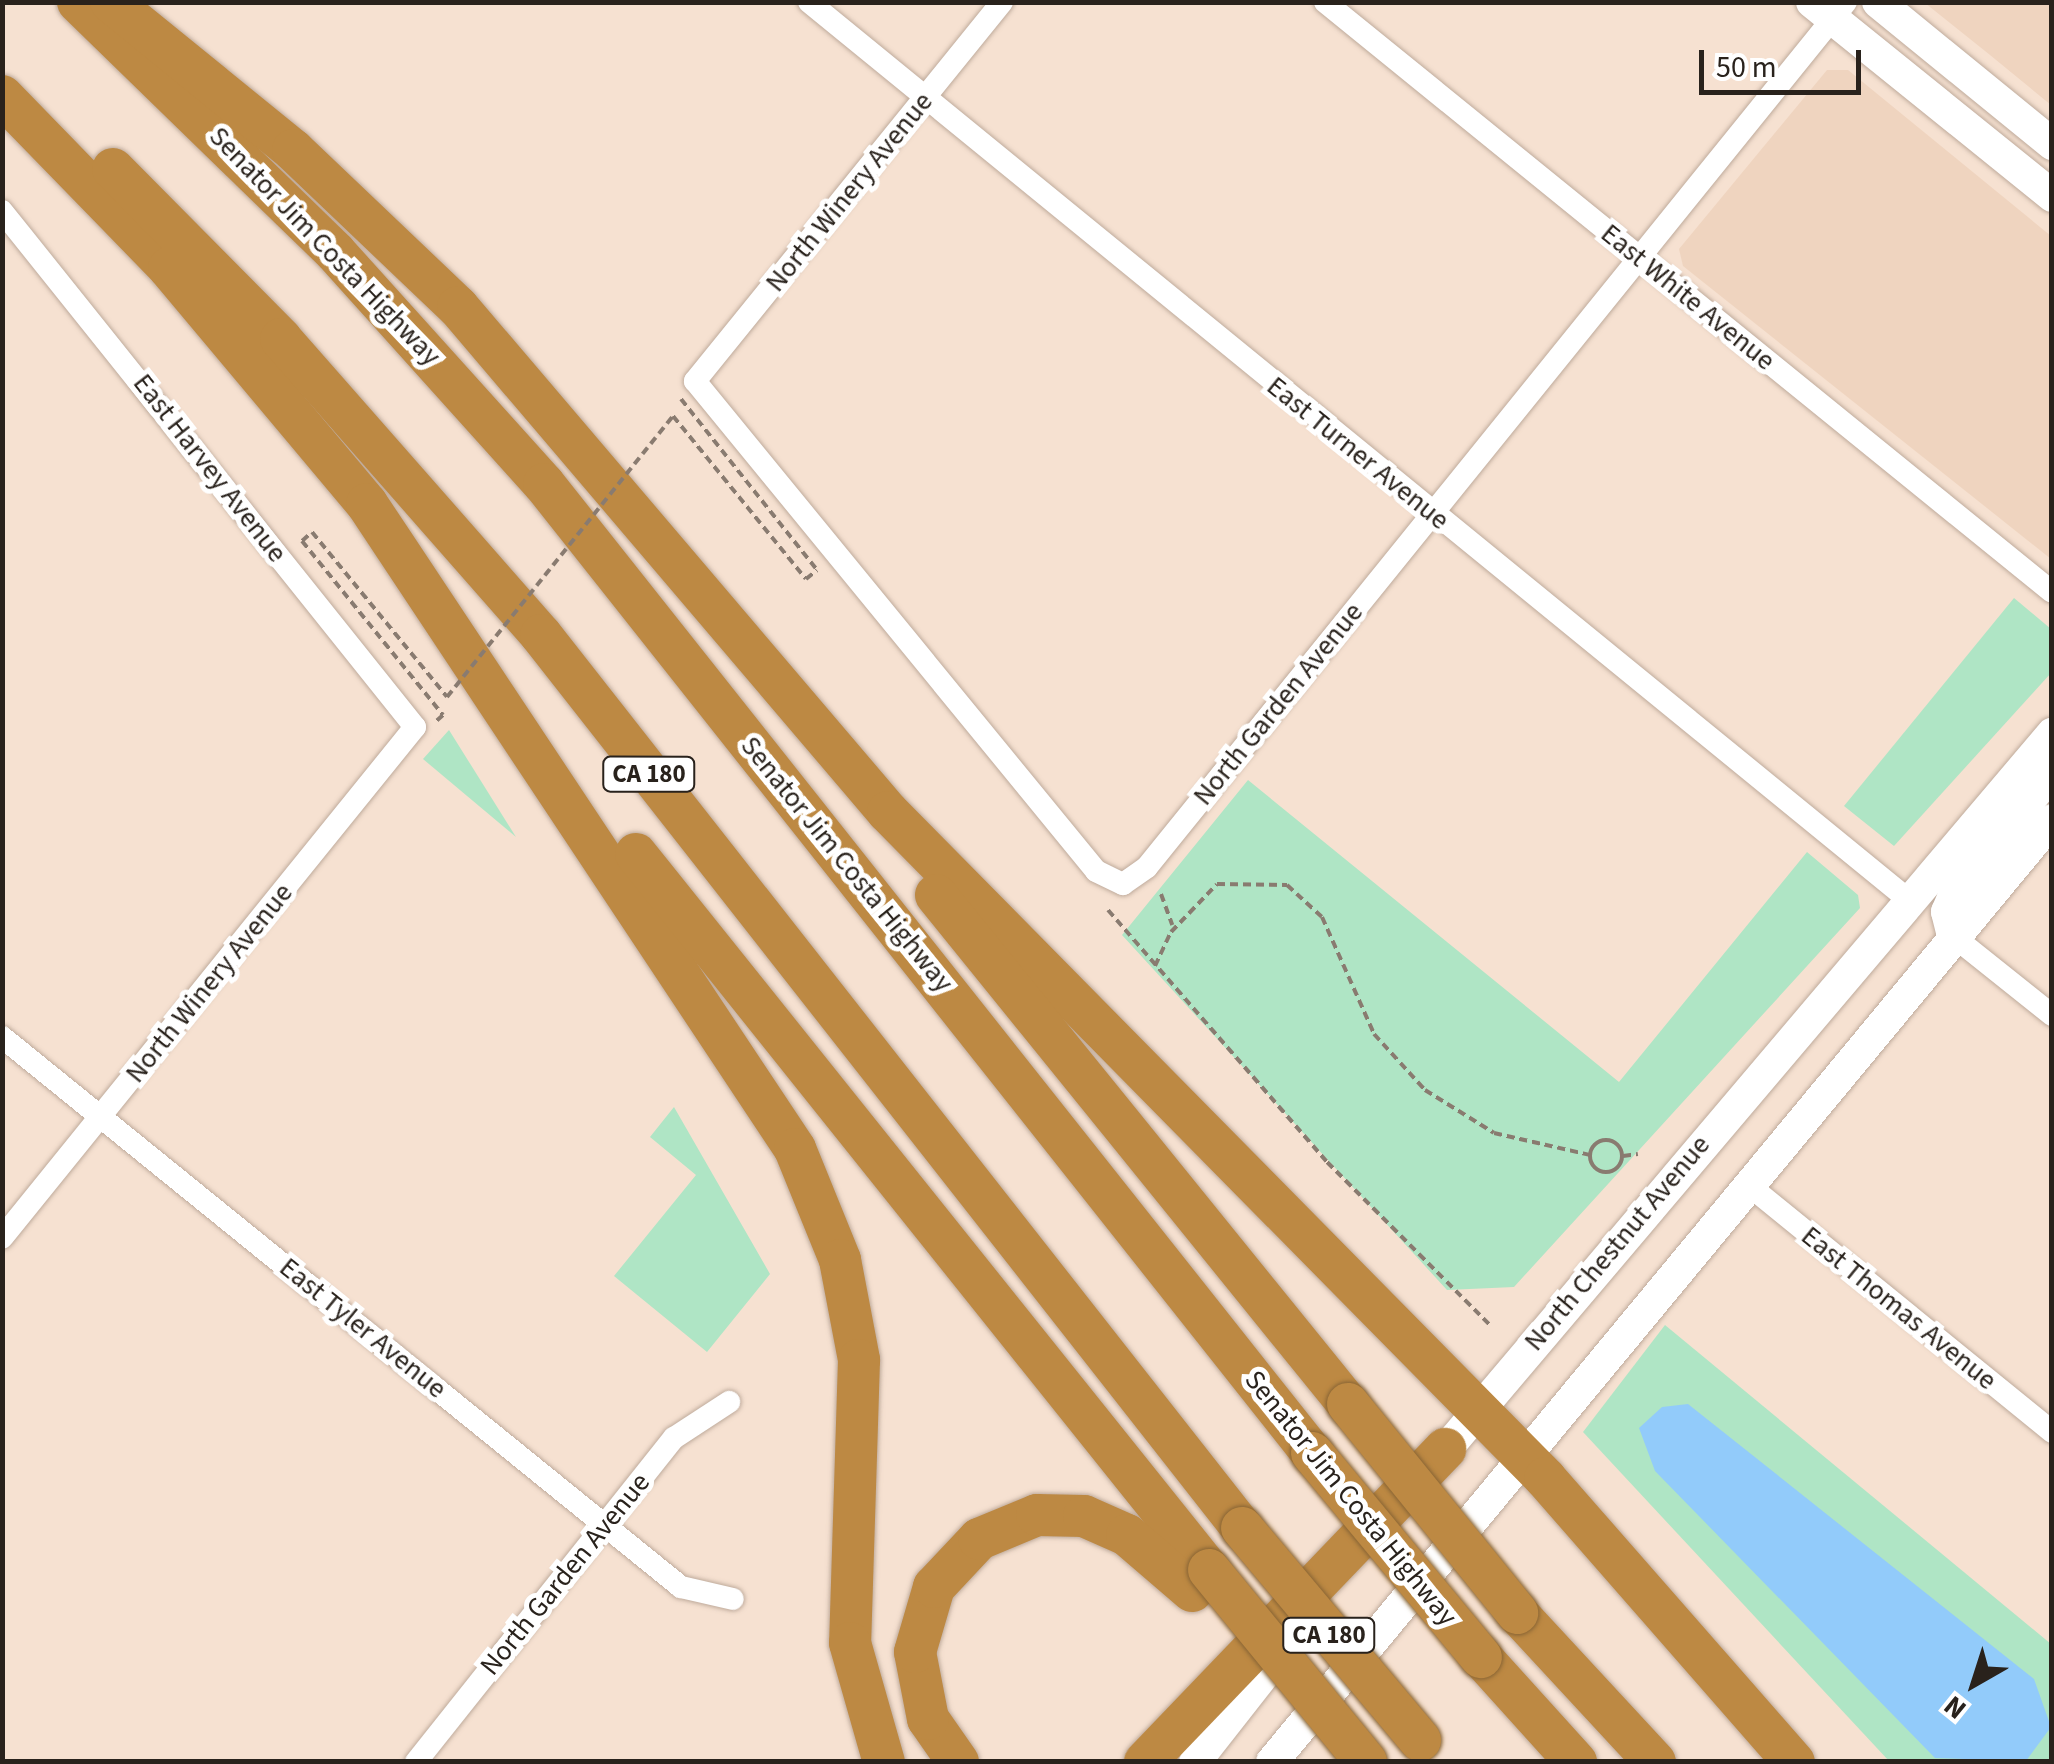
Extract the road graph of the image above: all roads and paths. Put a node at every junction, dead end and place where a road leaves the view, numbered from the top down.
1 (78, 2) edge
2 (111, 2) edge
3 (809, 2) edge
4 (1002, 2) edge
5 (1325, 2) edge
6 (1878, 2) edge
7 (1830, 8) edge
8 (2, 67) edge
9 (2, 96) edge
10 (925, 98) junction
11 (2052, 144) edge
12 (2052, 196) edge
13 (2, 211) edge
14 (1640, 259) junction
15 (695, 381) junction
16 (1433, 514) junction
17 (2052, 592) edge
18 (432, 593) junction
19 (781, 691) junction
20 (415, 727) junction
21 (2052, 734) edge
22 (2052, 774) edge
23 (2052, 820) edge
24 (1161, 894) dead end
25 (1910, 901) junction
26 (1108, 910) dead end
27 (1171, 932) junction
28 (1953, 936) junction
29 (1156, 966) junction
30 (2052, 1016) edge
31 (2, 1037) edge
32 (102, 1116) junction
33 (1638, 1154) dead end
34 (1590, 1156) junction
35 (1622, 1156) junction
36 (1746, 1183) junction
37 (2, 1238) edge
38 (1491, 1326) dead end
39 (729, 1402) dead end
40 (1477, 1410) junction
41 (2052, 1432) edge
42 (1445, 1450) junction
43 (1522, 1454) junction
44 (604, 1525) junction
45 (1201, 1580) junction
46 (733, 1599) dead end
47 (1430, 1750) edge
48 (416, 1762) edge
49 (884, 1762) edge
50 (958, 1762) edge
51 (1145, 1762) edge
52 (1195, 1762) edge
53 (1272, 1762) edge
54 (1346, 1762) edge
55 (1366, 1762) edge
56 (1576, 1762) edge
57 (1656, 1762) edge
58 (1794, 1762) edge

1 - 56 highway, Senator Jim Costa Highway, bridge
2 - 19 highway
3 - 10 street, East Turner Avenue
4 - 10 street, North Winery Avenue
5 - 14 street, East White Avenue
6 - 11 main road
7 - 12 main road
7 - 14 street, North Garden Avenue
8 - 47 highway, CA 180, bridge
9 - 18 highway
10 - 15 street, North Winery Avenue
10 - 16 street, East Turner Avenue
13 - 20 street, East Harvey Avenue
14 - 16 street, North Garden Avenue
14 - 17 street, East White Avenue
15 - 16 street, North Garden Avenue
15 - 20 path, bridge
16 - 25 street, East Turner Avenue
18 - 45 highway
18 - 49 highway
19 - 40 highway
19 - 57 highway, bridge
20 - 32 street, North Winery Avenue
21 - 25 main road, North Chestnut Avenue
22 - 28 main road
23 - 28 main road
24 - 27 path
25 - 40 main road, North Chestnut Avenue
26 - 29 path
27 - 29 path
27 - 34 path
28 - 30 street
28 - 36 main road
29 - 38 path
31 - 32 street, East Tyler Avenue
32 - 37 street, North Winery Avenue
32 - 44 street, East Tyler Avenue
33 - 35 path
34 - 35 path
34 - 35 path
36 - 41 street, East Thomas Avenue
36 - 43 main road
39 - 44 street, North Garden Avenue
40 - 42 main road, North Chestnut Avenue
40 - 43 highway
42 - 51 highway
42 - 52 main road, North Chestnut Avenue
43 - 53 main road
43 - 58 highway
44 - 46 street, East Tyler Avenue
44 - 48 street, North Garden Avenue
45 - 50 highway
45 - 54 highway
45 - 55 highway, bridge

